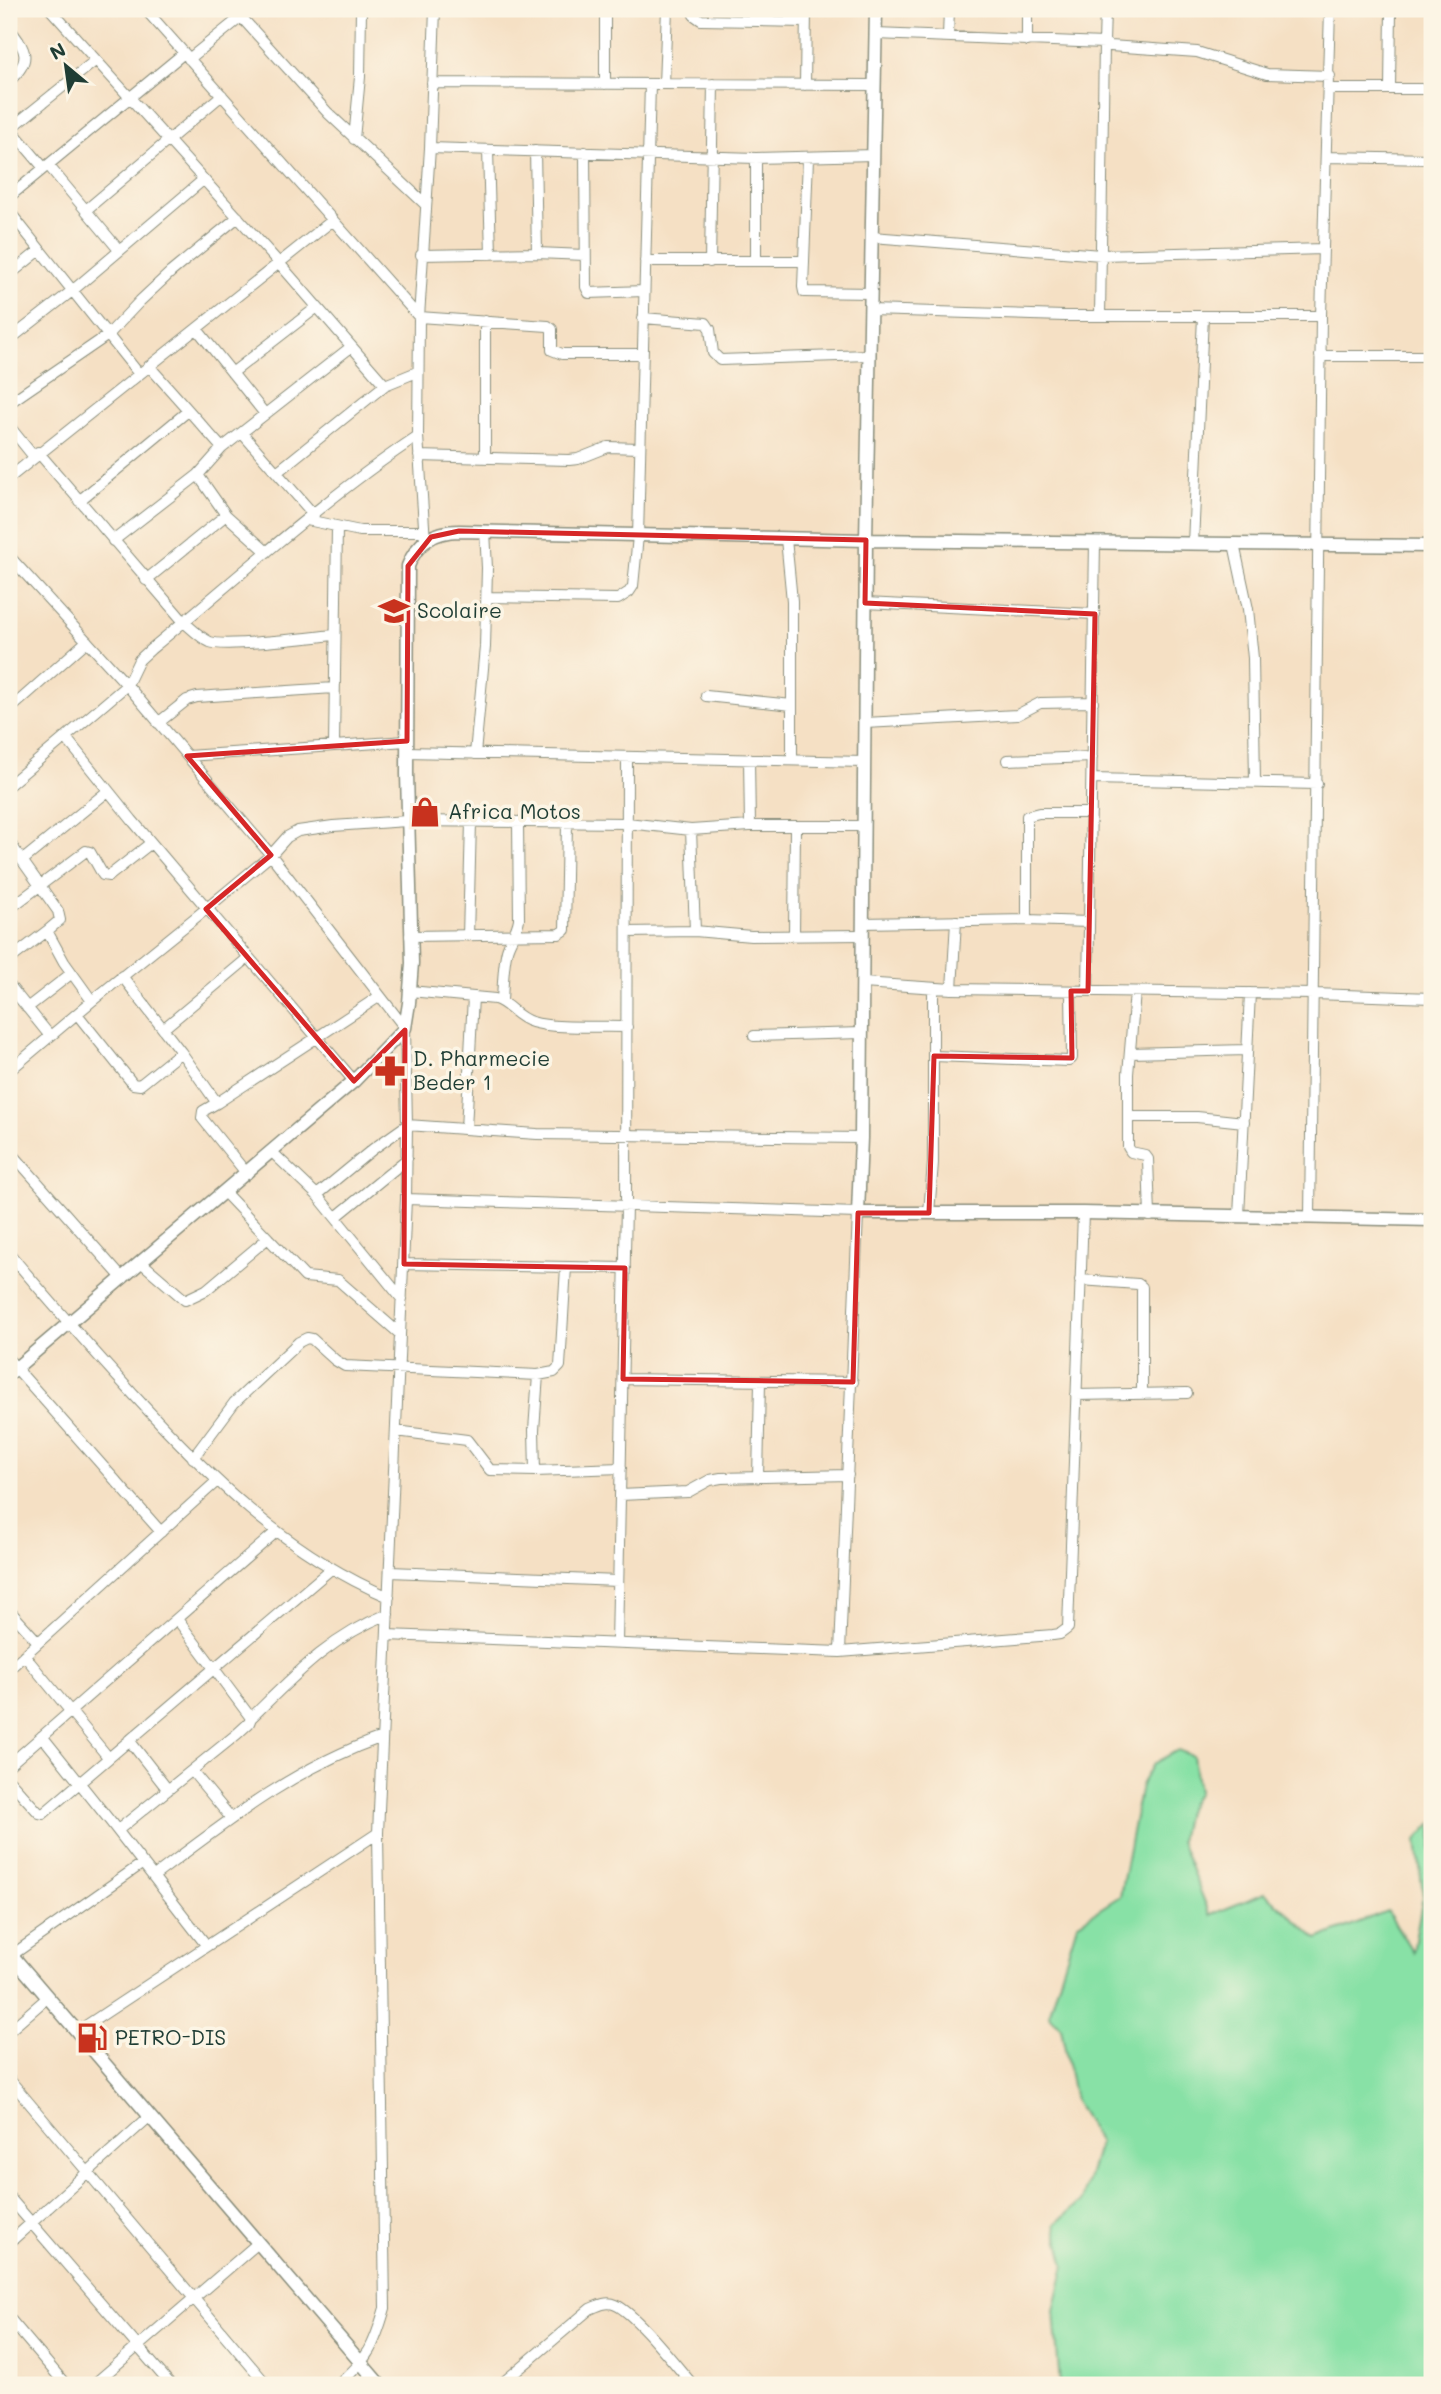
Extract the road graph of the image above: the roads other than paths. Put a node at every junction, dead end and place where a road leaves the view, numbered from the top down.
1 (15, 9) edge
2 (50, 9) edge
3 (145, 9) edge
4 (251, 9) edge
5 (361, 9) edge
6 (435, 9) edge
7 (605, 9) edge
8 (667, 9) edge
9 (693, 9) edge
10 (758, 9) edge
11 (806, 9) edge
12 (876, 9) edge
13 (949, 9) edge
14 (1027, 9) edge
15 (1105, 9) edge
16 (1331, 9) edge
17 (1391, 9) edge
18 (238, 13) edge
19 (9, 14) edge
20 (758, 21) junction
21 (806, 22) junction
22 (9, 28) edge
23 (876, 34) junction
24 (948, 37) junction
25 (1027, 41) junction
26 (1104, 43) junction
27 (186, 56) junction
28 (96, 60) junction
29 (1330, 76) junction
30 (9, 80) edge
31 (432, 83) junction
32 (605, 84) junction
33 (650, 84) junction
34 (664, 84) junction
35 (713, 84) junction
36 (805, 85) junction
37 (875, 85) junction
38 (1329, 89) junction
39 (1390, 89) junction
40 (1432, 89) edge
41 (222, 95) junction
42 (129, 98) junction
43 (10, 128) edge
44 (354, 139) junction
45 (169, 141) junction
46 (430, 148) junction
47 (488, 150) junction
48 (535, 151) junction
49 (586, 152) junction
50 (648, 154) junction
51 (874, 155) junction
52 (710, 156) junction
53 (1326, 157) junction
54 (756, 158) junction
55 (808, 158) junction
56 (1432, 159) edge
57 (46, 166) junction
58 (204, 180) junction
59 (9, 197) edge
60 (425, 204) junction
61 (86, 210) junction
62 (9, 211) edge
63 (238, 217) junction
64 (333, 220) junction
65 (872, 237) junction
66 (1323, 249) junction
67 (40, 250) junction
68 (119, 250) junction
69 (537, 253) junction
70 (491, 254) junction
71 (421, 255) junction
72 (585, 255) junction
73 (1101, 255) junction
74 (645, 261) junction
75 (756, 261) junction
76 (804, 261) junction
77 (710, 262) junction
78 (279, 263) junction
79 (9, 275) edge
80 (72, 291) junction
81 (644, 292) junction
82 (871, 293) junction
83 (316, 308) junction
84 (870, 310) junction
85 (1100, 316) junction
86 (1203, 316) junction
87 (1321, 316) junction
88 (419, 317) junction
89 (643, 318) junction
90 (485, 321) junction
91 (197, 329) junction
92 (108, 335) junction
93 (9, 340) edge
94 (351, 347) junction
95 (642, 354) junction
96 (869, 355) junction
97 (1320, 356) junction
98 (1432, 356) edge
99 (149, 366) junction
100 (417, 372) junction
101 (232, 373) junction
102 (139, 374) junction
103 (385, 386) junction
104 (9, 403) edge
105 (188, 411) junction
106 (265, 414) junction
107 (9, 426) edge
108 (242, 433) junction
109 (418, 436) junction
110 (222, 448) junction
111 (639, 448) junction
112 (36, 455) junction
113 (419, 456) junction
114 (485, 456) junction
115 (277, 472) junction
116 (198, 475) junction
117 (9, 478) edge
118 (79, 501) junction
119 (226, 515) junction
120 (310, 518) junction
121 (337, 527) junction
122 (485, 531) junction
123 (424, 536) junction
124 (638, 536) junction
125 (786, 539) junction
126 (866, 540) junction
127 (113, 541) junction
128 (1095, 542) junction
129 (1193, 544) junction
130 (1234, 544) junction
131 (1318, 545) junction
132 (1432, 546) edge
133 (267, 552) junction
134 (9, 556) edge
135 (146, 580) junction
136 (487, 597) junction
137 (865, 603) junction
138 (1095, 614) junction
139 (184, 622) junction
140 (335, 635) junction
141 (87, 641) junction
142 (127, 685) junction
143 (334, 688) junction
144 (706, 696) dead end
145 (1093, 702) junction
146 (792, 705) junction
147 (9, 710) edge
148 (158, 723) junction
149 (865, 723) junction
150 (66, 738) junction
151 (334, 746) junction
152 (407, 747) junction
153 (475, 754) junction
154 (187, 756) junction
155 (628, 757) junction
156 (1092, 757) junction
157 (749, 759) junction
158 (792, 760) junction
159 (1007, 760) dead end
160 (864, 762) junction
161 (1092, 779) junction
162 (1255, 782) junction
163 (1317, 784) junction
164 (9, 785) edge
165 (108, 791) junction
166 (1091, 813) junction
167 (407, 821) junction
168 (471, 822) junction
169 (518, 823) junction
170 (627, 823) junction
171 (567, 824) junction
172 (750, 826) junction
173 (864, 826) junction
174 (795, 827) junction
175 (691, 830) junction
176 (9, 842) edge
177 (151, 843) junction
178 (271, 855) junction
179 (23, 860) junction
180 (40, 886) junction
181 (9, 909) edge
182 (206, 909) junction
183 (1027, 920) junction
184 (956, 921) junction
185 (1089, 922) junction
186 (863, 929) junction
187 (47, 931) junction
188 (695, 931) junction
189 (627, 932) junction
190 (794, 935) junction
191 (410, 936) junction
192 (468, 936) junction
193 (515, 936) junction
194 (248, 958) junction
195 (9, 960) edge
196 (72, 973) junction
197 (122, 976) junction
198 (863, 984) junction
199 (9, 985) edge
200 (933, 989) junction
201 (952, 989) junction
202 (410, 991) junction
203 (1071, 991) junction
204 (1088, 991) junction
205 (1135, 992) junction
206 (1250, 993) junction
207 (1314, 994) junction
208 (380, 996) junction
209 (473, 997) junction
210 (1432, 998) edge
211 (92, 1001) junction
212 (502, 1001) junction
213 (27, 1008) junction
214 (77, 1014) junction
215 (627, 1027) junction
216 (405, 1028) junction
217 (163, 1029) junction
218 (862, 1033) junction
219 (50, 1036) junction
220 (754, 1036) dead end
221 (316, 1039) junction
222 (1247, 1050) junction
223 (181, 1052) junction
224 (1130, 1053) junction
225 (934, 1056) junction
226 (9, 1071) edge
227 (354, 1082) junction
228 (217, 1103) junction
229 (1128, 1117) junction
230 (1244, 1122) junction
231 (408, 1125) junction
232 (466, 1129) junction
233 (626, 1136) junction
234 (861, 1138) junction
235 (9, 1150) edge
236 (272, 1152) junction
237 (407, 1159) junction
238 (247, 1174) junction
239 (225, 1193) junction
240 (317, 1195) junction
241 (406, 1199) junction
242 (626, 1205) junction
243 (858, 1213) junction
244 (929, 1213) junction
245 (1083, 1213) junction
246 (1150, 1216) junction
247 (1238, 1216) junction
248 (336, 1217) junction
249 (1310, 1217) junction
250 (1432, 1220) edge
251 (268, 1238) junction
252 (9, 1253) edge
253 (142, 1263) junction
254 (404, 1264) junction
255 (566, 1267) junction
256 (625, 1268) junction
257 (123, 1279) junction
258 (1080, 1280) junction
259 (402, 1299) junction
260 (68, 1322) junction
261 (400, 1334) junction
262 (11, 1367) edge
263 (399, 1368) junction
264 (538, 1375) junction
265 (623, 1379) junction
266 (760, 1382) junction
267 (853, 1382) junction
268 (1187, 1393) dead end
269 (1142, 1394) junction
270 (1076, 1395) junction
271 (396, 1431) junction
272 (193, 1458) junction
273 (621, 1468) junction
274 (535, 1471) junction
275 (848, 1475) junction
276 (758, 1478) junction
277 (217, 1481) junction
278 (620, 1495) junction
279 (161, 1532) junction
280 (276, 1532) junction
281 (331, 1569) junction
282 (390, 1572) junction
283 (618, 1581) junction
284 (388, 1597) junction
285 (9, 1610) edge
286 (388, 1615) junction
287 (177, 1619) junction
288 (387, 1635) junction
289 (38, 1642) junction
290 (617, 1643) junction
291 (841, 1652) junction
292 (24, 1655) junction
293 (214, 1667) junction
294 (9, 1669) edge
295 (71, 1711) junction
296 (251, 1718) junction
297 (42, 1736) junction
298 (382, 1737) junction
299 (129, 1740) junction
300 (108, 1757) junction
301 (9, 1765) edge
302 (192, 1771) junction
303 (9, 1780) edge
304 (79, 1782) junction
305 (168, 1790) junction
306 (231, 1818) junction
307 (118, 1830) junction
308 (378, 1833) junction
309 (143, 1863) junction
310 (154, 1877) junction
311 (207, 1946) junction
312 (10, 1954) edge
313 (48, 1997) junction
314 (9, 2031) edge
315 (78, 2031) junction
316 (9, 2079) edge
317 (150, 2116) junction
318 (88, 2173) junction
319 (9, 2197) edge
320 (31, 2223) junction
321 (9, 2243) edge
322 (258, 2243) junction
323 (194, 2297) junction
324 (9, 2318) edge
325 (138, 2347) junction
326 (362, 2364) junction
327 (66, 2385) edge
328 (93, 2385) edge
329 (171, 2385) edge
330 (267, 2385) edge
331 (338, 2385) edge
332 (380, 2385) edge
333 (500, 2385) edge
334 (693, 2385) edge

1 - 19 street
2 - 28 street
3 - 27 street
4 - 18 street
5 - 44 street
6 - 31 street
7 - 32 street
8 - 34 street
9 - 20 street
10 - 20 street
11 - 21 street
12 - 23 street
13 - 24 street
14 - 25 street
15 - 26 street
16 - 29 street
17 - 39 street
18 - 27 street
18 - 44 street
20 - 21 street
21 - 36 street
22 - 30 street
23 - 24 street
23 - 37 street
24 - 25 street
25 - 26 street
26 - 29 street
26 - 73 street
27 - 41 street
27 - 42 street
28 - 42 street
28 - 43 street
29 - 38 street
31 - 32 street
31 - 46 street
32 - 33 street
33 - 34 street
33 - 50 street
34 - 35 street
35 - 36 street
35 - 52 street
36 - 37 street
37 - 51 street
38 - 39 street
38 - 53 street
39 - 40 street
41 - 45 street
41 - 64 street
42 - 45 street
42 - 57 street
43 - 57 street
44 - 60 street
45 - 58 street
45 - 61 street
46 - 47 street
46 - 60 street
47 - 48 street
47 - 70 street
48 - 49 street
48 - 69 street
49 - 50 street
49 - 72 street
50 - 52 street
50 - 74 street
51 - 55 street
51 - 65 street
52 - 54 street
52 - 77 street
53 - 56 street
53 - 66 street
54 - 55 street
54 - 75 street
55 - 76 street
57 - 59 street
57 - 61 street
58 - 63 street
58 - 68 street
60 - 71 street
61 - 68 street
62 - 67 street
63 - 78 street
63 - 92 street
64 - 78 street
64 - 88 street
65 - 73 street
65 - 82 street
66 - 73 street
66 - 87 street
67 - 79 street
67 - 80 street
68 - 80 street
69 - 70 street
69 - 72 street
70 - 71 street
71 - 88 street
72 - 81 street
73 - 85 street
74 - 77 street
74 - 81 street
75 - 76 street
75 - 77 street
76 - 82 street
78 - 83 street
78 - 91 street
80 - 92 street
80 - 93 street
81 - 89 street
82 - 84 street
83 - 94 street
83 - 101 street
84 - 85 street
84 - 96 street
85 - 86 street
86 - 87 street
86 - 129 street
87 - 97 street
88 - 90 street
88 - 100 street
89 - 95 street
89 - 96 street
90 - 95 street
90 - 114 street
91 - 99 street
91 - 101 street
92 - 102 street
92 - 104 street
94 - 103 street
94 - 106 street
95 - 111 street
96 - 126 street
97 - 98 street
97 - 131 street
99 - 102 street
99 - 105 street
100 - 103 street
100 - 109 street
101 - 106 street
102 - 112 street
103 - 115 street
105 - 110 street
105 - 118 street
106 - 108 street
107 - 112 street
108 - 110 street
108 - 115 street
109 - 113 street
109 - 120 street
110 - 116 street
111 - 114 street
111 - 124 street
112 - 117 street
112 - 118 street
113 - 114 street
113 - 123 street
115 - 120 street
116 - 119 street
116 - 127 street
118 - 127 street
119 - 133 street
119 - 135 street
120 - 121 street
120 - 133 street
121 - 123 street
121 - 140 street
122 - 123 street
122 - 124 street
122 - 136 street
123 - 152 street
124 - 125 street
124 - 136 street
125 - 126 street
125 - 146 street
126 - 128 street
126 - 137 street
127 - 135 street
128 - 129 street
128 - 138 street
129 - 130 street
130 - 131 street
130 - 162 street
131 - 132 street
131 - 163 street
133 - 139 street
134 - 141 street
135 - 139 street
136 - 153 street
137 - 138 street
137 - 149 street
138 - 145 street
139 - 140 street
139 - 142 street
140 - 143 street
141 - 142 street
141 - 147 street
142 - 148 street
142 - 150 street
143 - 148 street
143 - 151 street
144 - 146 street
145 - 149 street
145 - 156 street
146 - 158 street
148 - 154 street
149 - 160 street
150 - 164 street
150 - 165 street
151 - 152 street
151 - 154 street
152 - 153 street
152 - 167 street
153 - 155 street
154 - 178 street
155 - 157 street
155 - 170 street
156 - 159 street
156 - 161 street
157 - 158 street
157 - 172 street
158 - 160 street
160 - 173 street
161 - 162 street
161 - 166 street
162 - 163 street
163 - 207 street
165 - 177 street
165 - 179 street
166 - 183 street
166 - 185 street
167 - 168 street
167 - 178 street
167 - 191 street
168 - 169 street
168 - 192 street
169 - 171 street
169 - 193 street
170 - 171 street
170 - 175 street
170 - 189 street
171 - 193 street
172 - 174 street
172 - 175 street
173 - 174 street
173 - 186 street
174 - 190 street
175 - 188 street
176 - 179 street
177 - 180 street
177 - 182 street
178 - 182 street
178 - 208 street
179 - 180 street
180 - 181 street
180 - 187 street
182 - 194 street
182 - 197 street
183 - 184 street
183 - 185 street
184 - 186 street
184 - 201 street
185 - 204 street
186 - 190 street
186 - 198 street
187 - 195 street
187 - 196 street
188 - 189 street
188 - 190 street
189 - 215 street
191 - 192 street
191 - 202 street
192 - 193 street
193 - 212 street
194 - 217 street
194 - 221 street
196 - 211 street
196 - 213 street
197 - 211 street
197 - 217 street
198 - 200 street
198 - 218 street
199 - 213 street
200 - 201 street
200 - 225 street
201 - 203 street
202 - 209 street
202 - 216 street
203 - 204 street
203 - 225 street
204 - 205 street
205 - 206 street
205 - 224 street
206 - 207 street
206 - 222 street
207 - 210 street
207 - 249 street
208 - 216 street
208 - 221 street
209 - 212 street
209 - 232 street
211 - 214 street
212 - 215 street
213 - 219 street
214 - 219 street
214 - 223 street
215 - 233 street
216 - 227 street
216 - 231 street
217 - 223 street
218 - 220 street
218 - 234 street
219 - 226 street
221 - 227 street
221 - 228 street
222 - 224 street
222 - 230 street
223 - 228 street
224 - 229 street
225 - 244 street
227 - 236 street
228 - 238 street
229 - 230 street
229 - 246 street
230 - 247 street
231 - 232 street
231 - 237 street
231 - 240 street
232 - 233 street
233 - 234 street
233 - 242 street
234 - 243 street
235 - 257 street
236 - 238 street
236 - 240 street
237 - 241 street
237 - 248 street
238 - 239 street
239 - 251 street
239 - 253 street
240 - 248 street
241 - 242 street
241 - 254 street
242 - 243 street
242 - 256 street
243 - 244 street
243 - 267 street
244 - 245 street
245 - 246 street
245 - 258 street
246 - 247 street
247 - 249 street
248 - 259 street
249 - 250 street
251 - 253 street
251 - 261 street
252 - 260 street
253 - 257 street
254 - 255 street
254 - 259 street
255 - 256 street
255 - 264 street
256 - 265 street
257 - 260 street
258 - 269 street
258 - 270 street
259 - 261 street
260 - 262 street
260 - 272 street
261 - 263 street
262 - 279 street
263 - 264 street
263 - 271 street
263 - 272 street
264 - 274 street
265 - 266 street
265 - 273 street
266 - 267 street
266 - 276 street
267 - 275 street
268 - 269 street
269 - 270 street
270 - 291 street
271 - 274 street
271 - 282 street
272 - 277 street
273 - 274 street
273 - 278 street
275 - 276 street
275 - 291 street
276 - 278 street
277 - 279 street
277 - 280 street
278 - 283 street
279 - 289 street
280 - 281 street
280 - 287 street
281 - 284 street
281 - 293 street
282 - 283 street
282 - 284 street
283 - 290 street
284 - 286 street
285 - 289 street
286 - 288 street
286 - 296 street
287 - 293 street
287 - 295 street
288 - 290 street
288 - 298 street
289 - 292 street
290 - 291 street
292 - 294 street
292 - 295 street
293 - 296 street
293 - 299 street
295 - 297 street
295 - 300 street
296 - 302 street
297 - 301 street
297 - 304 street
298 - 306 street
298 - 308 street
299 - 300 street
299 - 305 street
300 - 304 street
302 - 305 street
302 - 306 street
303 - 304 street
304 - 307 street
305 - 307 street
306 - 310 street
307 - 309 street
308 - 311 street
308 - 326 street
309 - 310 street
309 - 312 street
310 - 311 street
311 - 315 street
312 - 313 street
313 - 314 street
313 - 315 street
315 - 317 street
316 - 318 street
317 - 318 street
317 - 322 street
318 - 320 street
318 - 323 street
319 - 320 street
320 - 321 street
320 - 325 street
322 - 323 street
322 - 326 street
323 - 325 street
323 - 330 street
324 - 327 street
325 - 328 street
325 - 329 street
326 - 331 street
326 - 332 street
333 - 334 street

